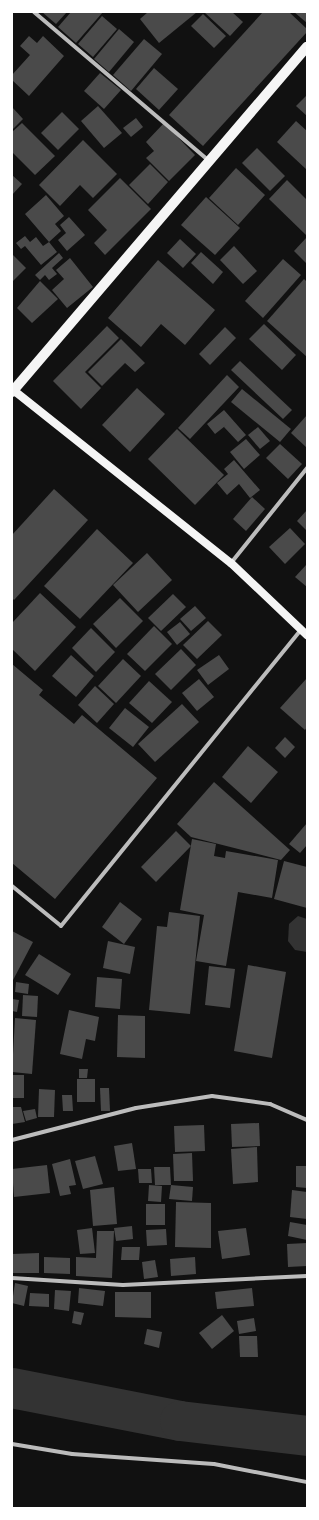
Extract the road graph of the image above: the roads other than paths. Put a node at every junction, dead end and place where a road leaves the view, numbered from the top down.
1 (34, 12) edge
2 (306, 49) edge
3 (208, 161) junction
4 (12, 390) edge
5 (307, 468) edge
6 (231, 563) junction
7 (304, 633) edge
8 (12, 886) edge
9 (307, 1120) edge
10 (12, 1140) edge
11 (307, 1276) edge
12 (12, 1278) edge
13 (12, 1444) edge
14 (307, 1482) edge

1 - 3 street
2 - 3 main road
3 - 4 main road
4 - 6 main road
5 - 6 street
6 - 7 main road
7 - 8 street
9 - 10 street
11 - 12 street
13 - 14 street

